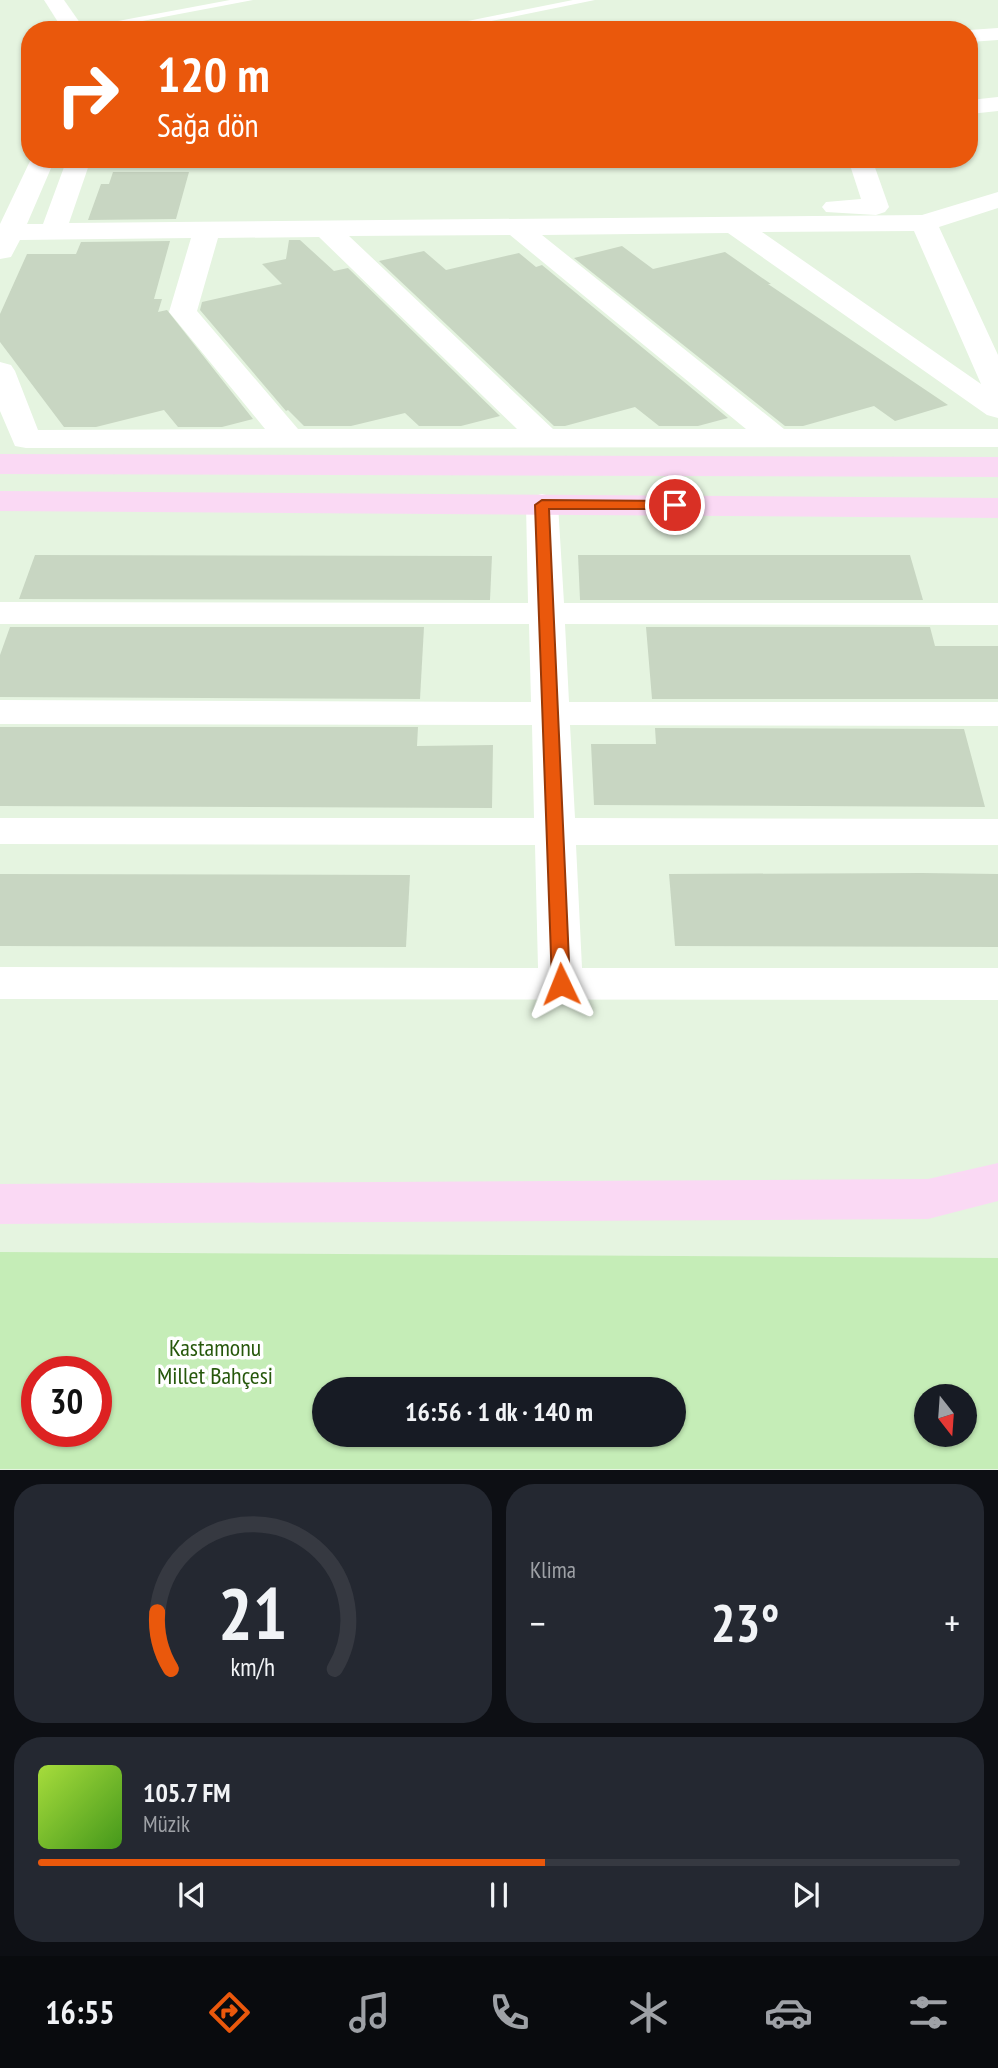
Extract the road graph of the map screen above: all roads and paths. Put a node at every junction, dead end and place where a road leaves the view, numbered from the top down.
1 (54, 0) edge
2 (247, 0) edge
3 (590, 0) edge
4 (69, 21) edge
5 (127, 21) edge
6 (477, 21) edge
7 (998, 34) edge
8 (978, 35) edge
9 (998, 104) edge
10 (978, 106) edge
11 (39, 168) edge
12 (76, 168) edge
13 (863, 168) edge
14 (998, 200) edge
15 (56, 222) junction
16 (924, 223) junction
17 (734, 225) junction
18 (516, 227) junction
19 (326, 229) junction
20 (207, 230) junction
21 (3, 240) edge
22 (0, 371) edge
23 (998, 387) edge
24 (998, 410) edge
25 (544, 438) junction
26 (776, 438) junction
27 (998, 438) edge
28 (289, 439) junction
29 (0, 464) edge
30 (998, 467) edge
31 (0, 500) edge
32 (542, 505) junction
33 (997, 510) edge
34 (0, 613) edge
35 (546, 614) junction
36 (998, 614) edge
37 (0, 712) edge
38 (551, 714) junction
39 (998, 714) edge
40 (0, 831) edge
41 (555, 831) junction
42 (998, 832) edge
43 (0, 983) edge
44 (561, 984) junction
45 (998, 984) edge
46 (998, 1182) edge
47 (0, 1204) edge

1 - 4 street
2 - 5 lane
3 - 6 lane
7 - 8 street
9 - 10 street
11 - 21 street
12 - 15 street
13 - 15 street
14 - 16 street
15 - 20 street
15 - 21 street
16 - 17 street
16 - 23 street
17 - 18 street
17 - 24 street
18 - 19 street
18 - 26 street
19 - 20 street
19 - 25 street
20 - 28 street
22 - 28 street
25 - 26 street
25 - 28 street
26 - 27 street
29 - 30 main road
31 - 32 main road
32 - 33 main road
32 - 35 street
34 - 35 street
35 - 36 street
35 - 38 street
37 - 38 street
38 - 39 street
38 - 41 street
40 - 41 street
41 - 42 street
41 - 44 street
43 - 44 street
44 - 45 street
46 - 47 main road

